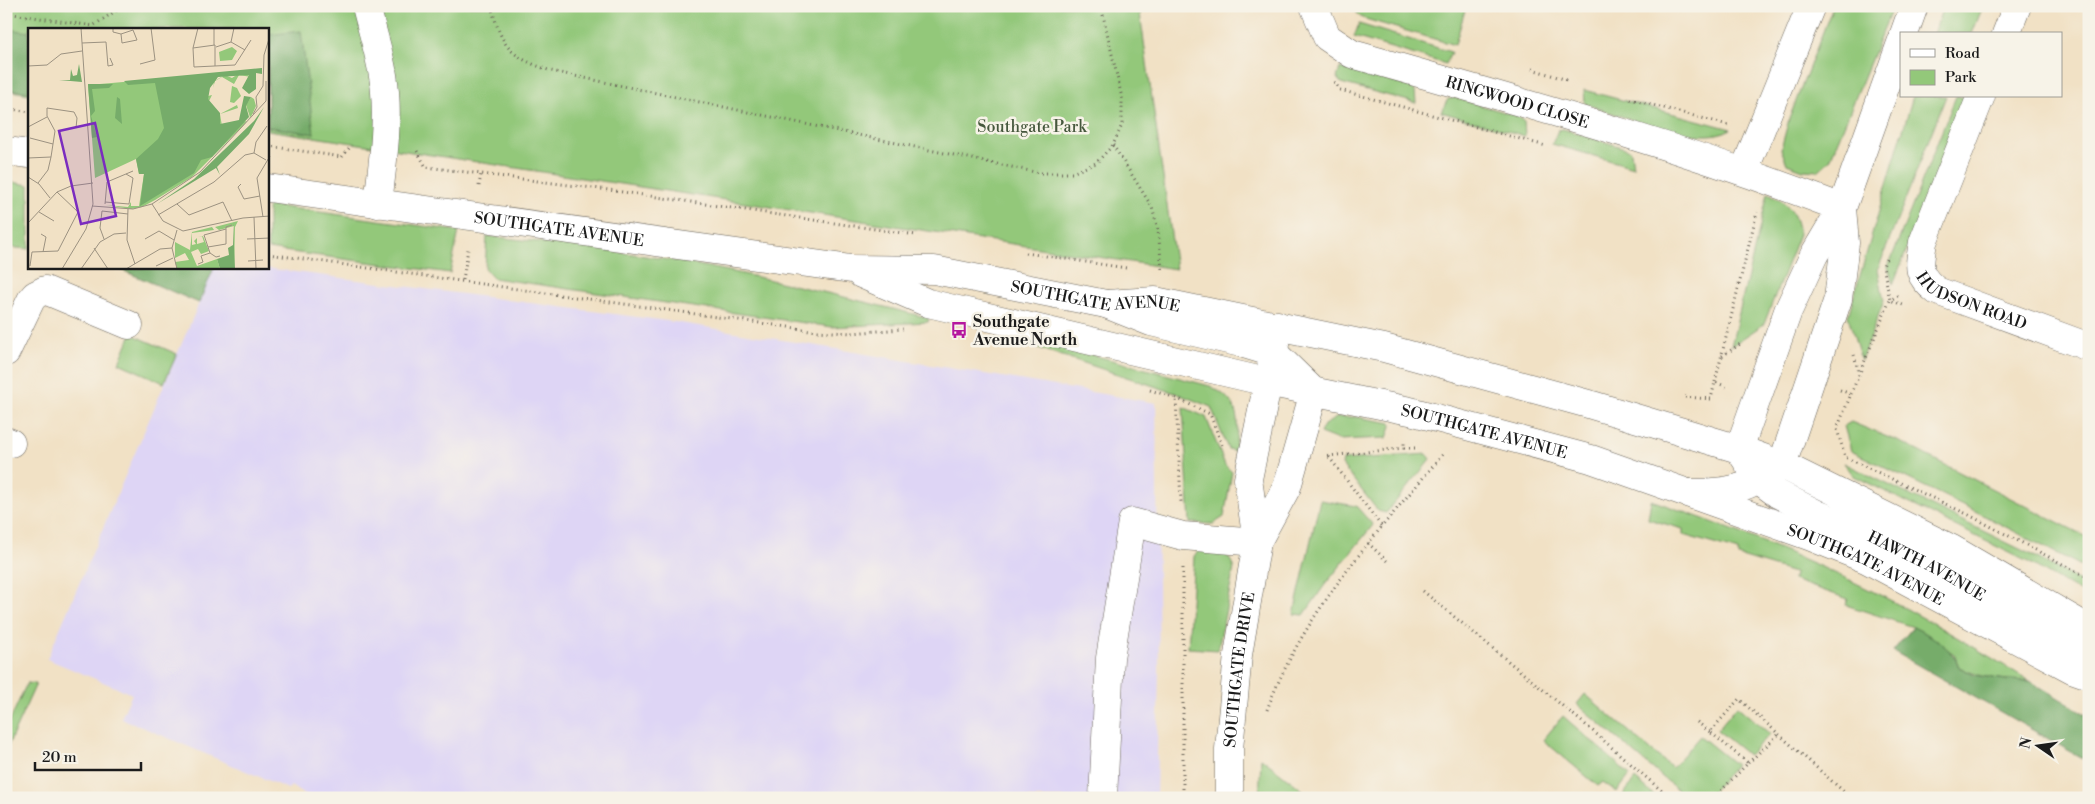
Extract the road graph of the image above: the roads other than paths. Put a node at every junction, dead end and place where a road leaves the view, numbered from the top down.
1 (366, 6) edge
2 (1314, 6) edge
3 (1811, 6) edge
4 (1914, 6) edge
5 (2017, 6) edge
6 (1905, 32) edge
7 (2007, 32) edge
8 (1900, 46) edge
9 (1980, 98) edge
10 (6, 151) edge
11 (28, 154) edge
12 (1755, 175) junction
13 (269, 188) edge
14 (378, 204) junction
15 (1842, 208) junction
16 (851, 269) junction
17 (1106, 304) junction
18 (129, 325) dead end
19 (1277, 325) junction
20 (2089, 347) edge
21 (6, 352) edge
22 (1274, 353) junction
23 (1268, 382) junction
24 (1314, 392) junction
25 (1739, 449) junction
26 (1782, 465) junction
27 (1759, 480) junction
28 (1689, 493) junction
29 (1257, 542) junction
30 (2089, 629) edge
31 (2089, 659) edge
32 (2089, 675) edge
33 (1103, 798) edge
34 (1229, 798) edge

1 - 14 street
2 - 12 street, RINGWOOD CLOSE
3 - 12 street
4 - 6 street
5 - 7 street
8 - 15 street
9 - 20 street, HUDSON ROAD
10 - 11 street
12 - 15 street, RINGWOOD CLOSE
13 - 14 street, SOUTHGATE AVENUE
14 - 16 street, SOUTHGATE AVENUE
15 - 25 street
15 - 26 street
16 - 17 street, SOUTHGATE AVENUE
16 - 23 street, SOUTHGATE AVENUE
17 - 19 street, SOUTHGATE AVENUE
17 - 22 street
18 - 21 street
19 - 22 street, SOUTHGATE DRIVE
19 - 25 street, SOUTHGATE AVENUE
22 - 23 street, SOUTHGATE DRIVE
22 - 24 street
23 - 24 street, SOUTHGATE AVENUE
23 - 29 street, SOUTHGATE DRIVE
24 - 28 street, SOUTHGATE AVENUE
24 - 29 street, SOUTHGATE DRIVE
25 - 26 street, SOUTHGATE AVENUE
25 - 27 street, HAWTH AVENUE
26 - 27 street
26 - 30 street, SOUTHGATE AVENUE
27 - 28 street
27 - 31 street, HAWTH AVENUE
28 - 32 street, SOUTHGATE AVENUE
29 - 33 street
29 - 34 street, SOUTHGATE DRIVE

